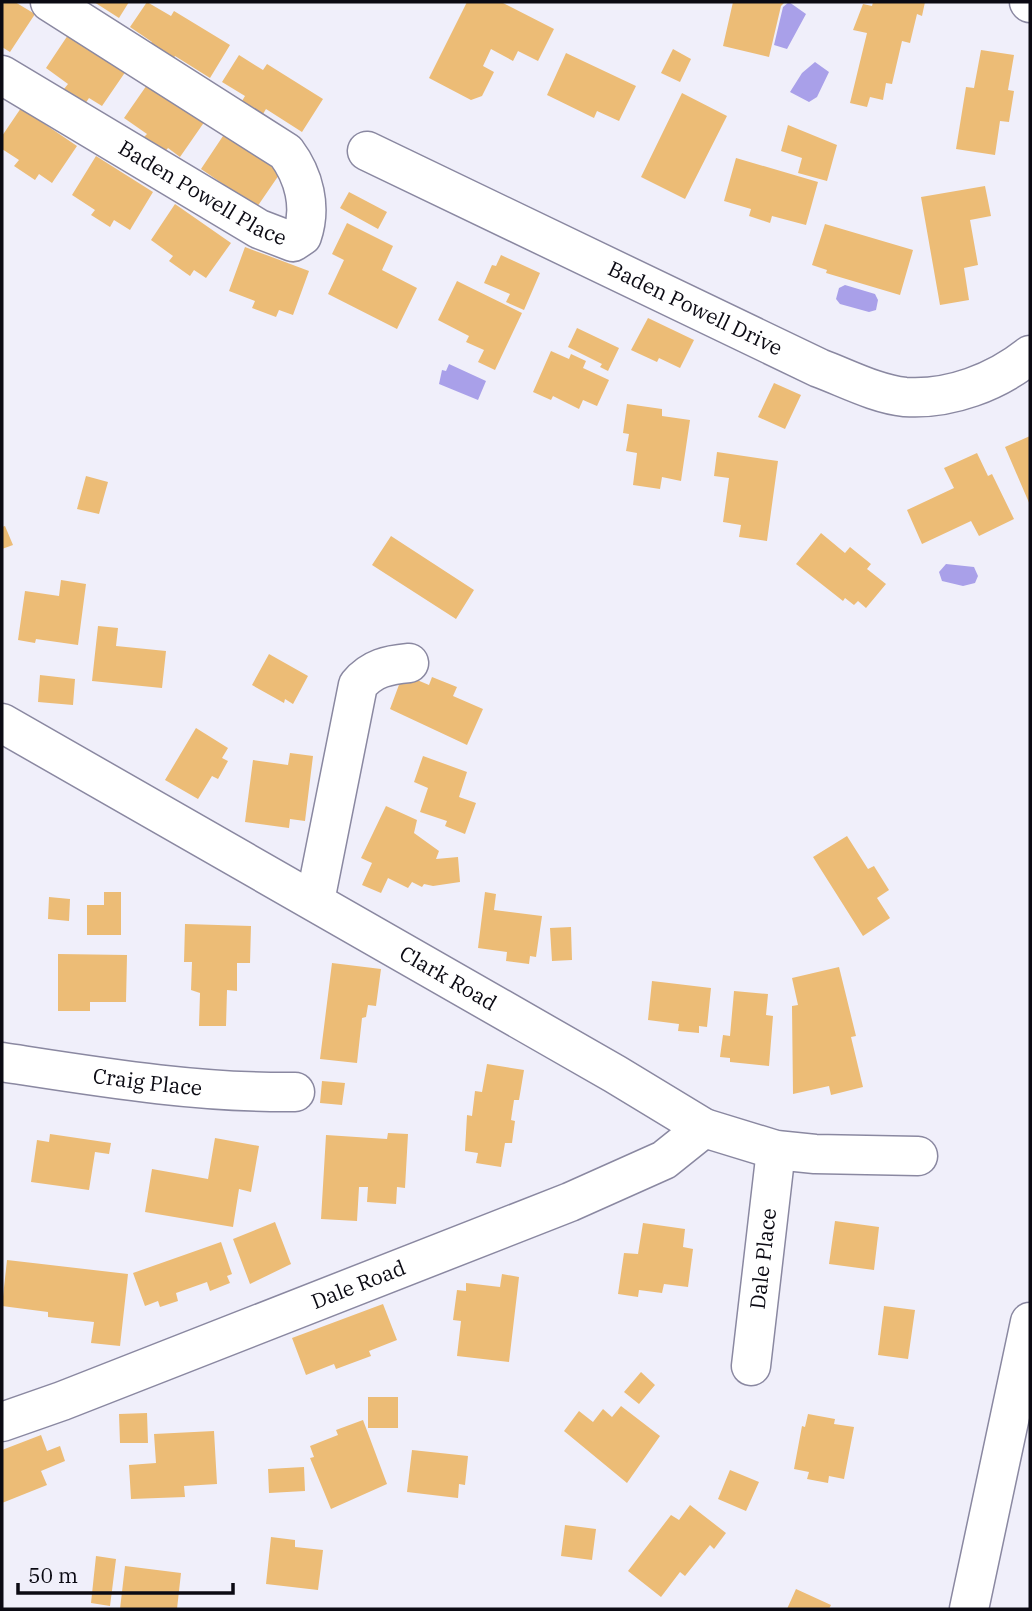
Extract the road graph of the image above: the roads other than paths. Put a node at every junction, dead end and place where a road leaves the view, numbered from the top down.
1 (50, 2) edge
2 (2, 75) edge
3 (367, 151) dead end
4 (1030, 355) edge
5 (408, 663) dead end
6 (2, 723) edge
7 (315, 901) junction
8 (2, 1062) edge
9 (295, 1091) dead end
10 (704, 1128) junction
11 (776, 1150) junction
12 (918, 1156) dead end
13 (1030, 1322) edge
14 (751, 1366) dead end
15 (2, 1422) edge
16 (969, 1609) edge

1 - 2 main road, Baden Powell Place
3 - 4 main road, Baden Powell Drive
5 - 7 main road
6 - 7 main road, Clark Road
7 - 10 main road, Clark Road
8 - 9 main road, Craig Place
10 - 11 main road, Clark Road
10 - 15 main road, Dale Road
11 - 12 main road, Clark Road
11 - 14 main road, Dale Place
13 - 16 main road

